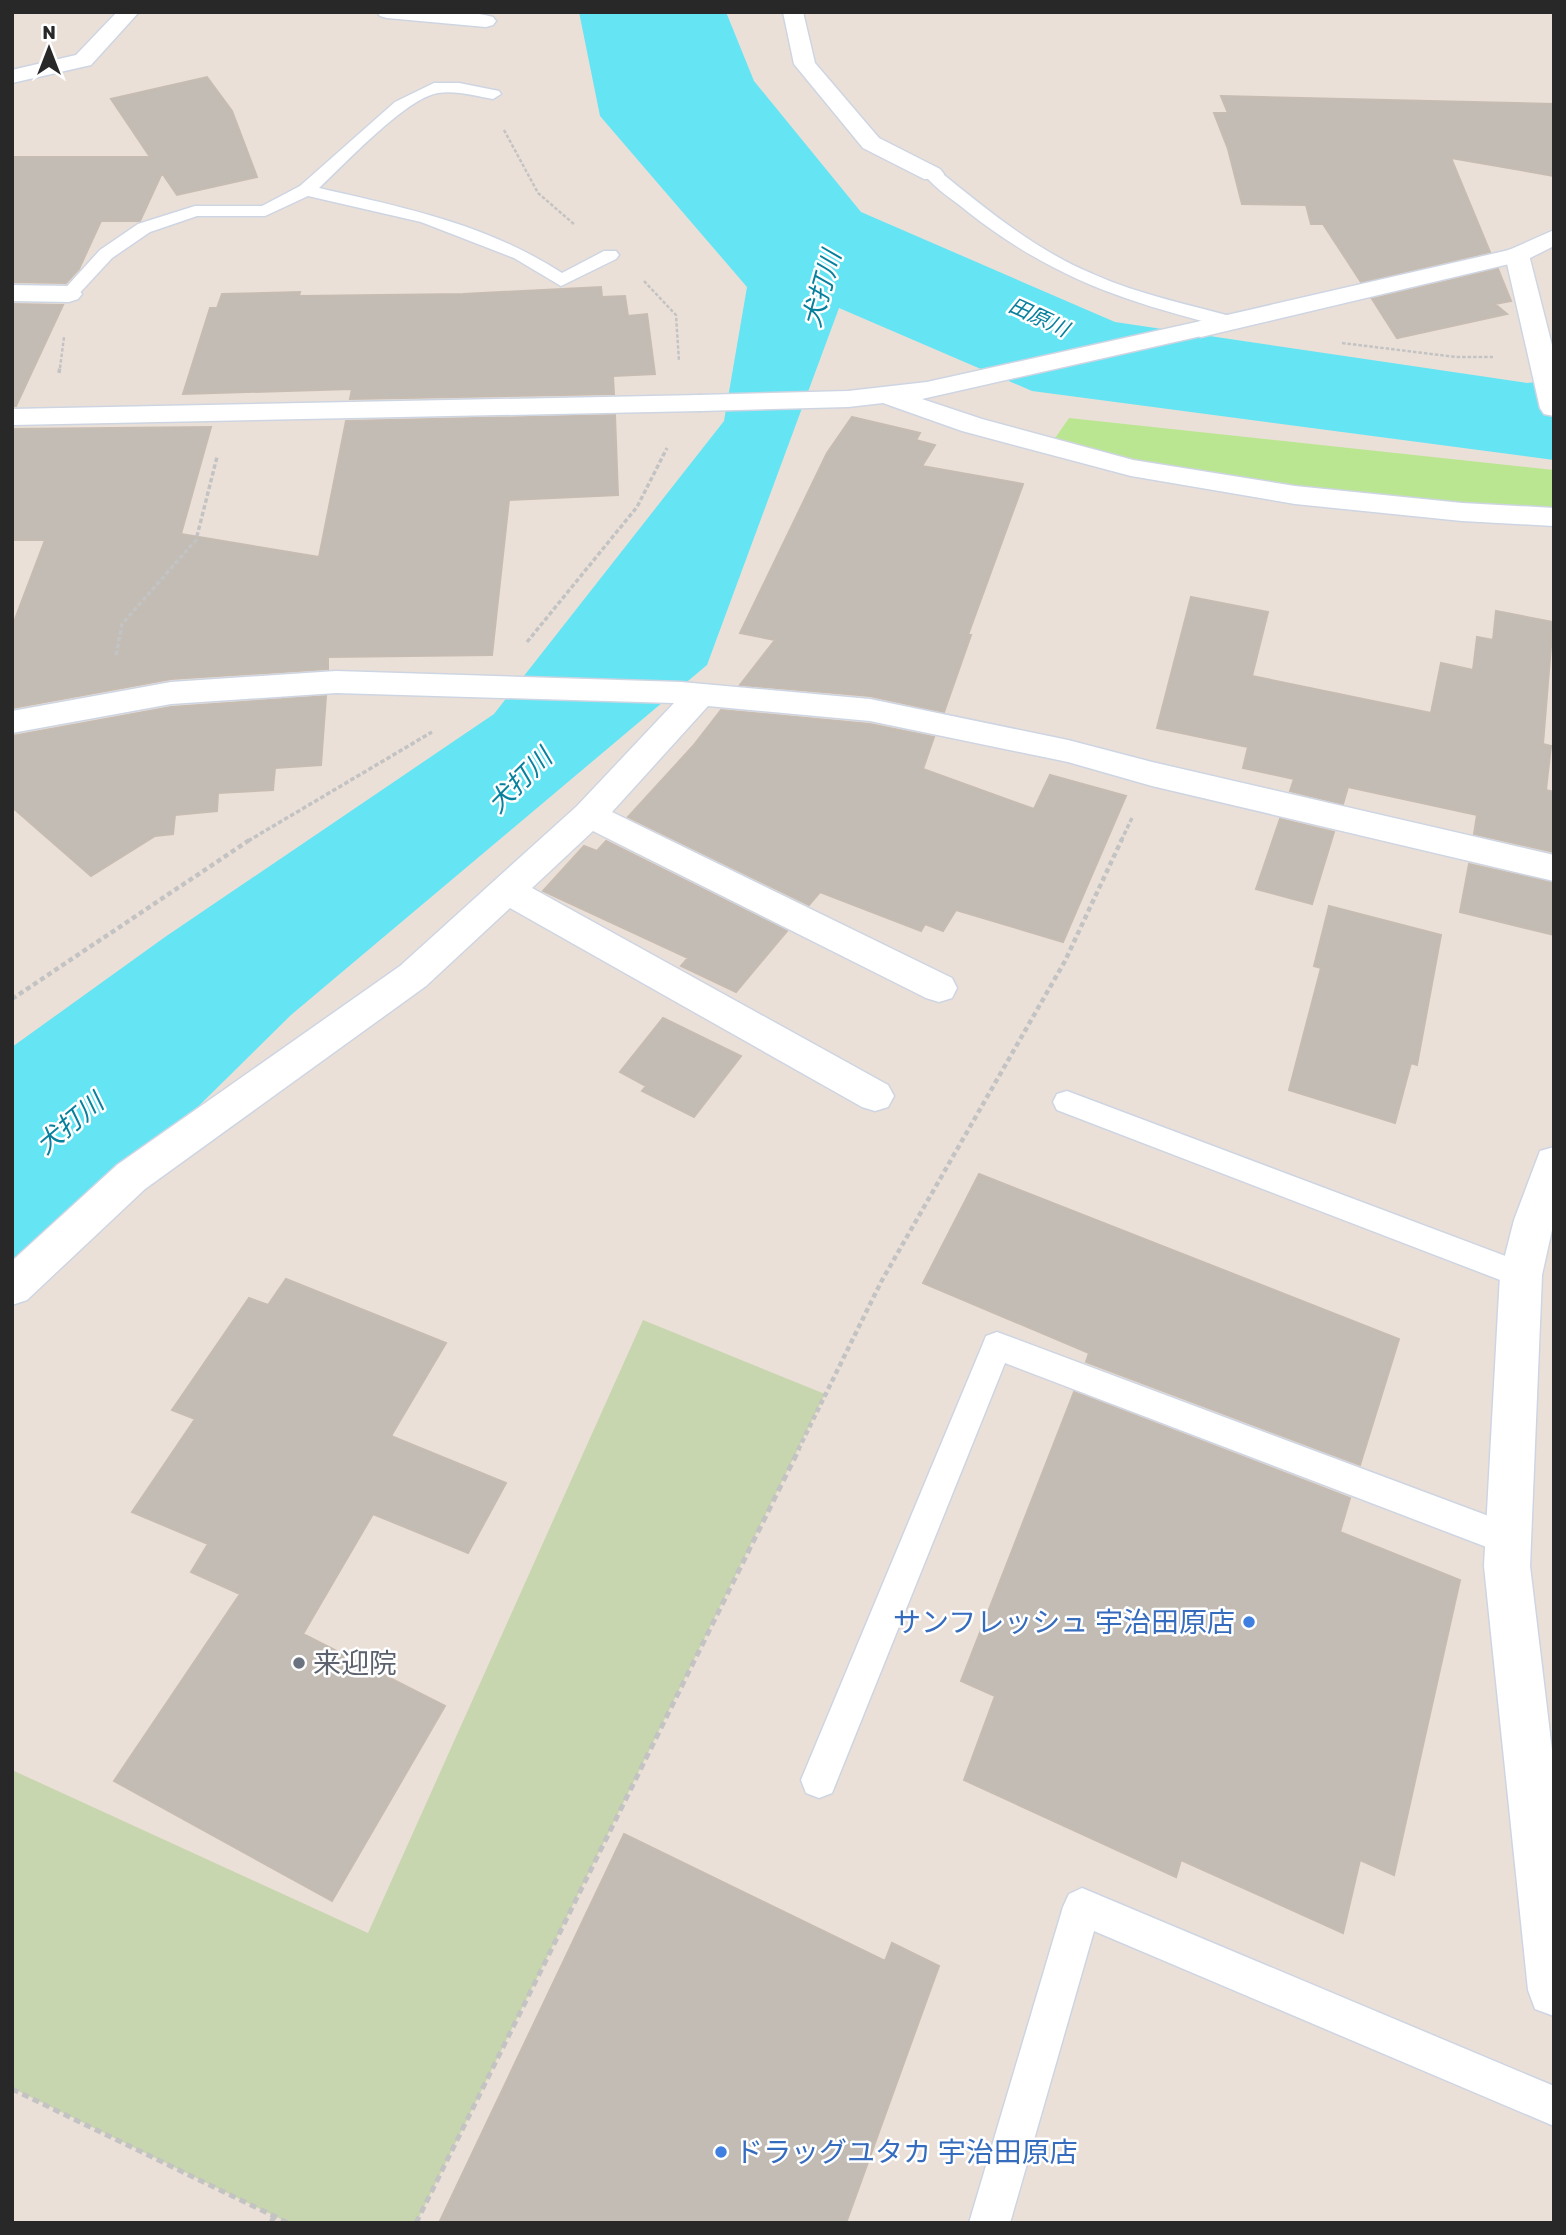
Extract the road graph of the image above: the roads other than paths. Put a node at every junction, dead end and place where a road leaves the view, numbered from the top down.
1 (129, 12) edge
2 (387, 12) edge
3 (793, 12) edge
4 (486, 21) dead end
5 (12, 77) edge
6 (493, 94) road end
7 (932, 174) joint
8 (306, 190) junction
9 (1554, 237) edge
10 (610, 255) road end
11 (1517, 255) junction
12 (12, 293) edge
13 (69, 294) joint
14 (1234, 323) junction
15 (886, 395) junction
16 (1554, 408) edge
17 (12, 417) edge
18 (1554, 517) edge
19 (691, 694) junction
20 (12, 722) edge
21 (589, 815) junction
22 (1554, 868) edge
23 (507, 890) junction
24 (939, 988) dead end
25 (875, 1096) dead end
26 (1067, 1102) dead end
27 (1554, 1163) edge
28 (1521, 1275) junction
29 (12, 1287) edge
30 (1510, 1541) junction
31 (819, 1780) dead end
32 (1554, 1990) edge
33 (1554, 2106) edge
34 (989, 2223) edge

1 - 5 street
2 - 4 street
3 - 7 street
6 - 8 lane
7 - 14 lane
8 - 10 lane
8 - 13 lane
9 - 11 street
11 - 14 street
11 - 16 street
12 - 13 street
14 - 15 street
15 - 17 street
15 - 18 street
19 - 20 street
19 - 21 street
19 - 22 street
21 - 23 street
21 - 24 street
23 - 25 street
23 - 29 street
26 - 28 lane
27 - 28 street
28 - 30 street
30 - 31 lane
30 - 32 street
33 - 34 lane

